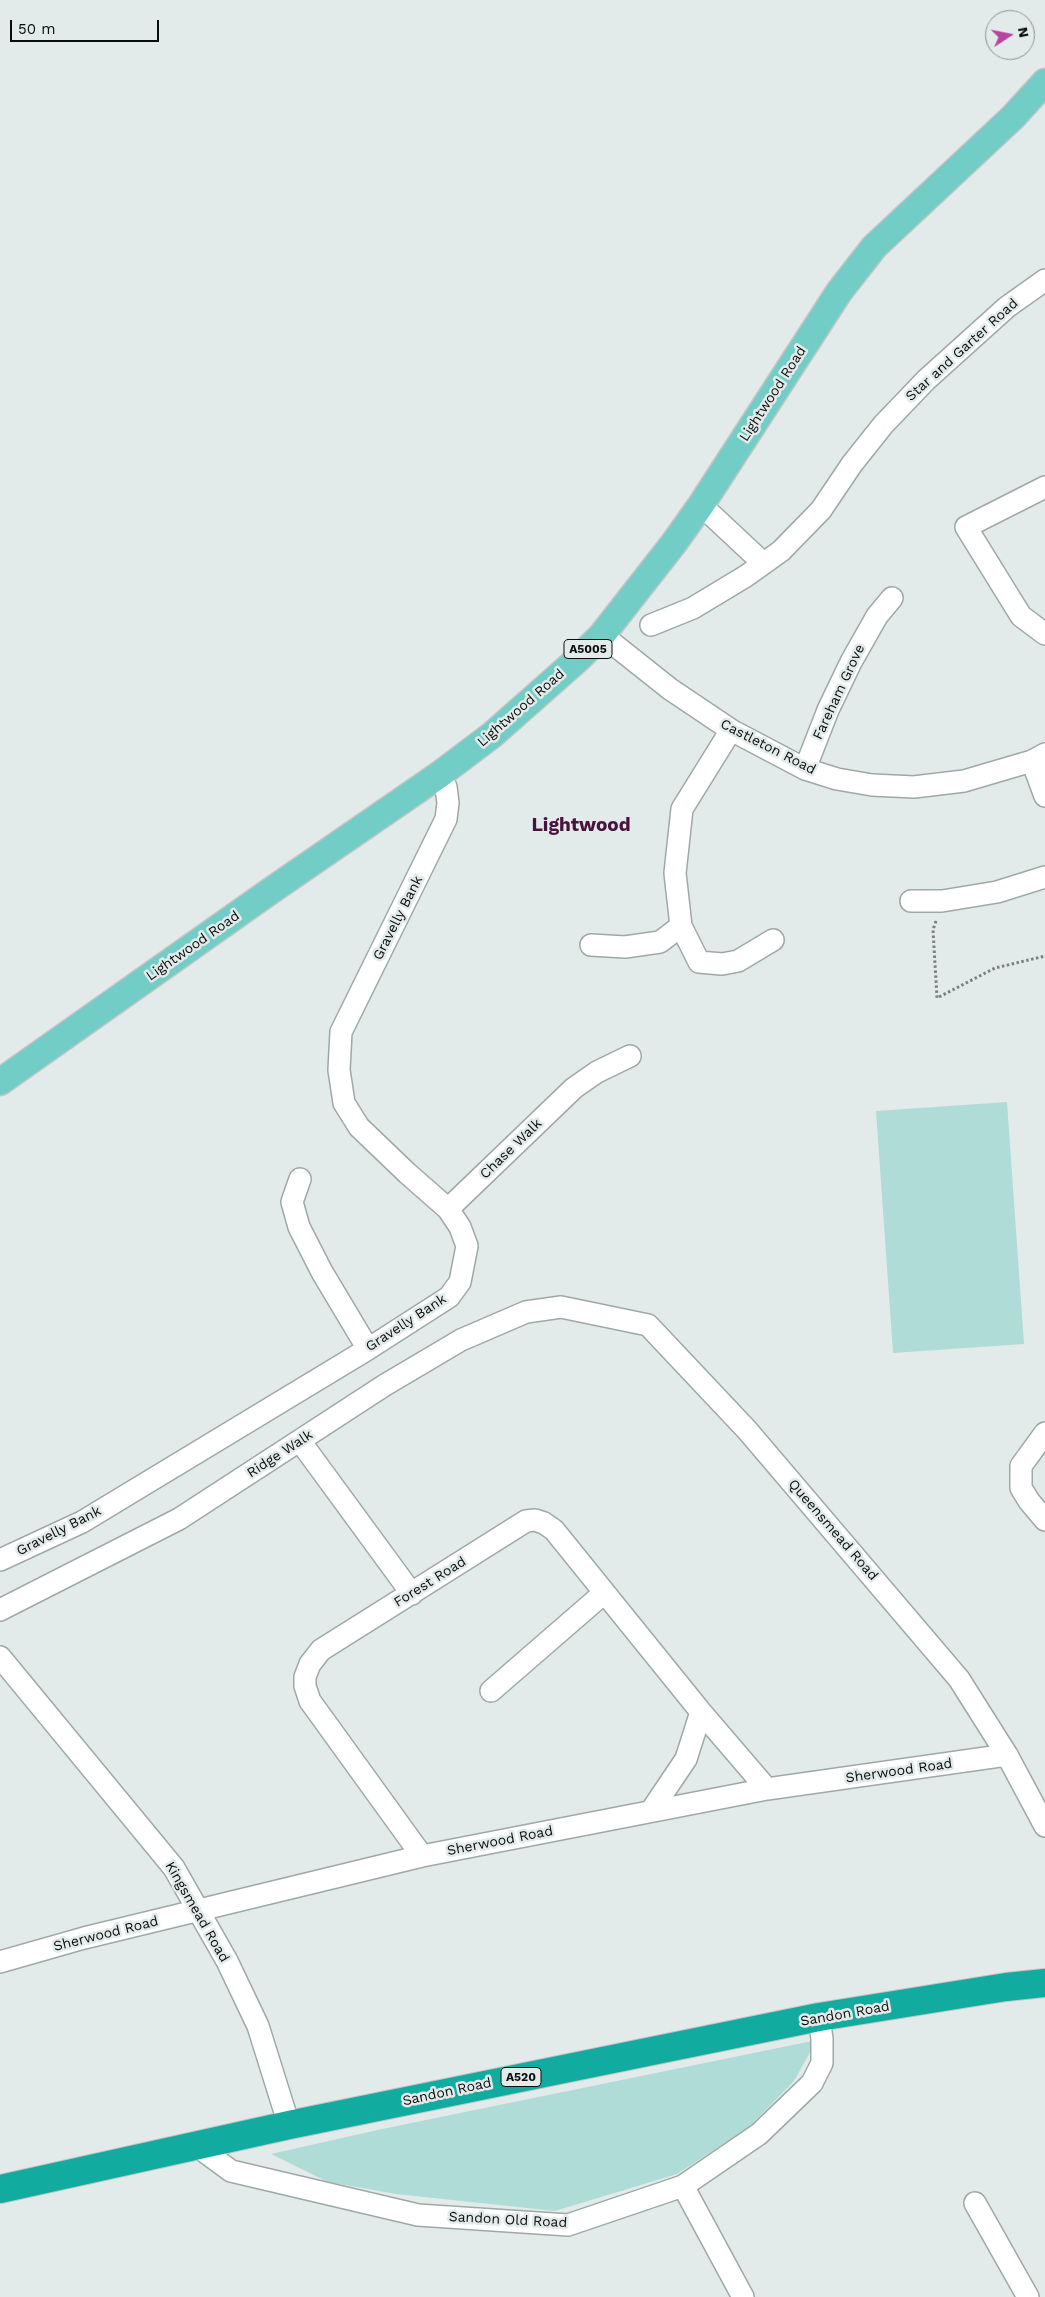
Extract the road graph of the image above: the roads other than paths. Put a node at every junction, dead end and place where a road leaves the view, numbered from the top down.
1 (1045, 82) edge
2 (1045, 280) edge
3 (1045, 486) edge
4 (701, 504) junction
5 (763, 563) junction
6 (892, 598) dead end
7 (651, 625) dead end
8 (1045, 634) edge
9 (602, 635) junction
10 (730, 730) junction
11 (1039, 757) edge
12 (805, 770) junction
13 (440, 775) junction
14 (1045, 796) edge
15 (1045, 877) edge
16 (911, 901) dead end
17 (681, 926) junction
18 (773, 940) dead end
19 (591, 945) dead end
20 (630, 1056) dead end
21 (0, 1082) edge
22 (300, 1179) dead end
23 (448, 1209) junction
24 (561, 1307) joint
25 (368, 1349) junction
26 (1045, 1433) edge
27 (300, 1440) junction
28 (1045, 1520) edge
29 (0, 1560) edge
30 (604, 1593) junction
31 (412, 1594) junction
32 (0, 1610) edge
33 (0, 1657) edge
34 (491, 1691) dead end
35 (701, 1712) junction
36 (1007, 1755) junction
37 (767, 1789) junction
38 (651, 1811) junction
39 (1045, 1826) edge
40 (422, 1856) junction
41 (199, 1910) junction
42 (0, 1962) edge
43 (1045, 1983) edge
44 (818, 2017) junction
45 (289, 2125) junction
46 (197, 2146) junction
47 (683, 2186) junction
48 (0, 2189) edge
49 (975, 2203) dead end
50 (743, 2297) edge
51 (1028, 2297) edge

1 - 4 main road, Lightwood Road / A5005
2 - 5 street, Star and Garter Road
3 - 8 street
4 - 5 street
4 - 9 main road, Lightwood Road / A5005
5 - 7 street, Star and Garter Road
6 - 12 street, Fareham Grove
9 - 10 street, Castleton Road
9 - 13 main road, Lightwood Road / A5005
10 - 12 street, Castleton Road
10 - 17 street
11 - 12 street, Castleton Road
11 - 14 street
13 - 21 main road, Lightwood Road / A5005
13 - 23 street, Gravelly Bank
15 - 16 street
17 - 18 street
17 - 19 street
20 - 23 street, Chase Walk
22 - 25 street
23 - 25 street, Gravelly Bank
24 - 27 street, Ridge Walk
24 - 36 street, Queensmead Road
25 - 29 street, Gravelly Bank
26 - 28 street
27 - 31 street
27 - 32 street, Ridge Walk
30 - 31 street, Forest Road
30 - 34 street
30 - 35 street, Forest Road
31 - 40 street, Forest Road
33 - 41 street, Kingsmead Road
35 - 37 street, Forest Road
35 - 38 street
36 - 37 street, Sherwood Road
36 - 39 street, Queensmead Road
37 - 38 street, Sherwood Road
38 - 40 street, Sherwood Road
40 - 41 street, Sherwood Road
41 - 42 street, Sherwood Road
41 - 45 street, Kingsmead Road
43 - 44 highway, Sandon Road / A520
44 - 45 highway, Sandon Road / A520
44 - 47 street, Sandon Old Road
45 - 46 highway, Sandon Road / A520
46 - 47 street, Sandon Old Road
46 - 48 highway, Sandon Road / A520
47 - 50 street
49 - 51 street

